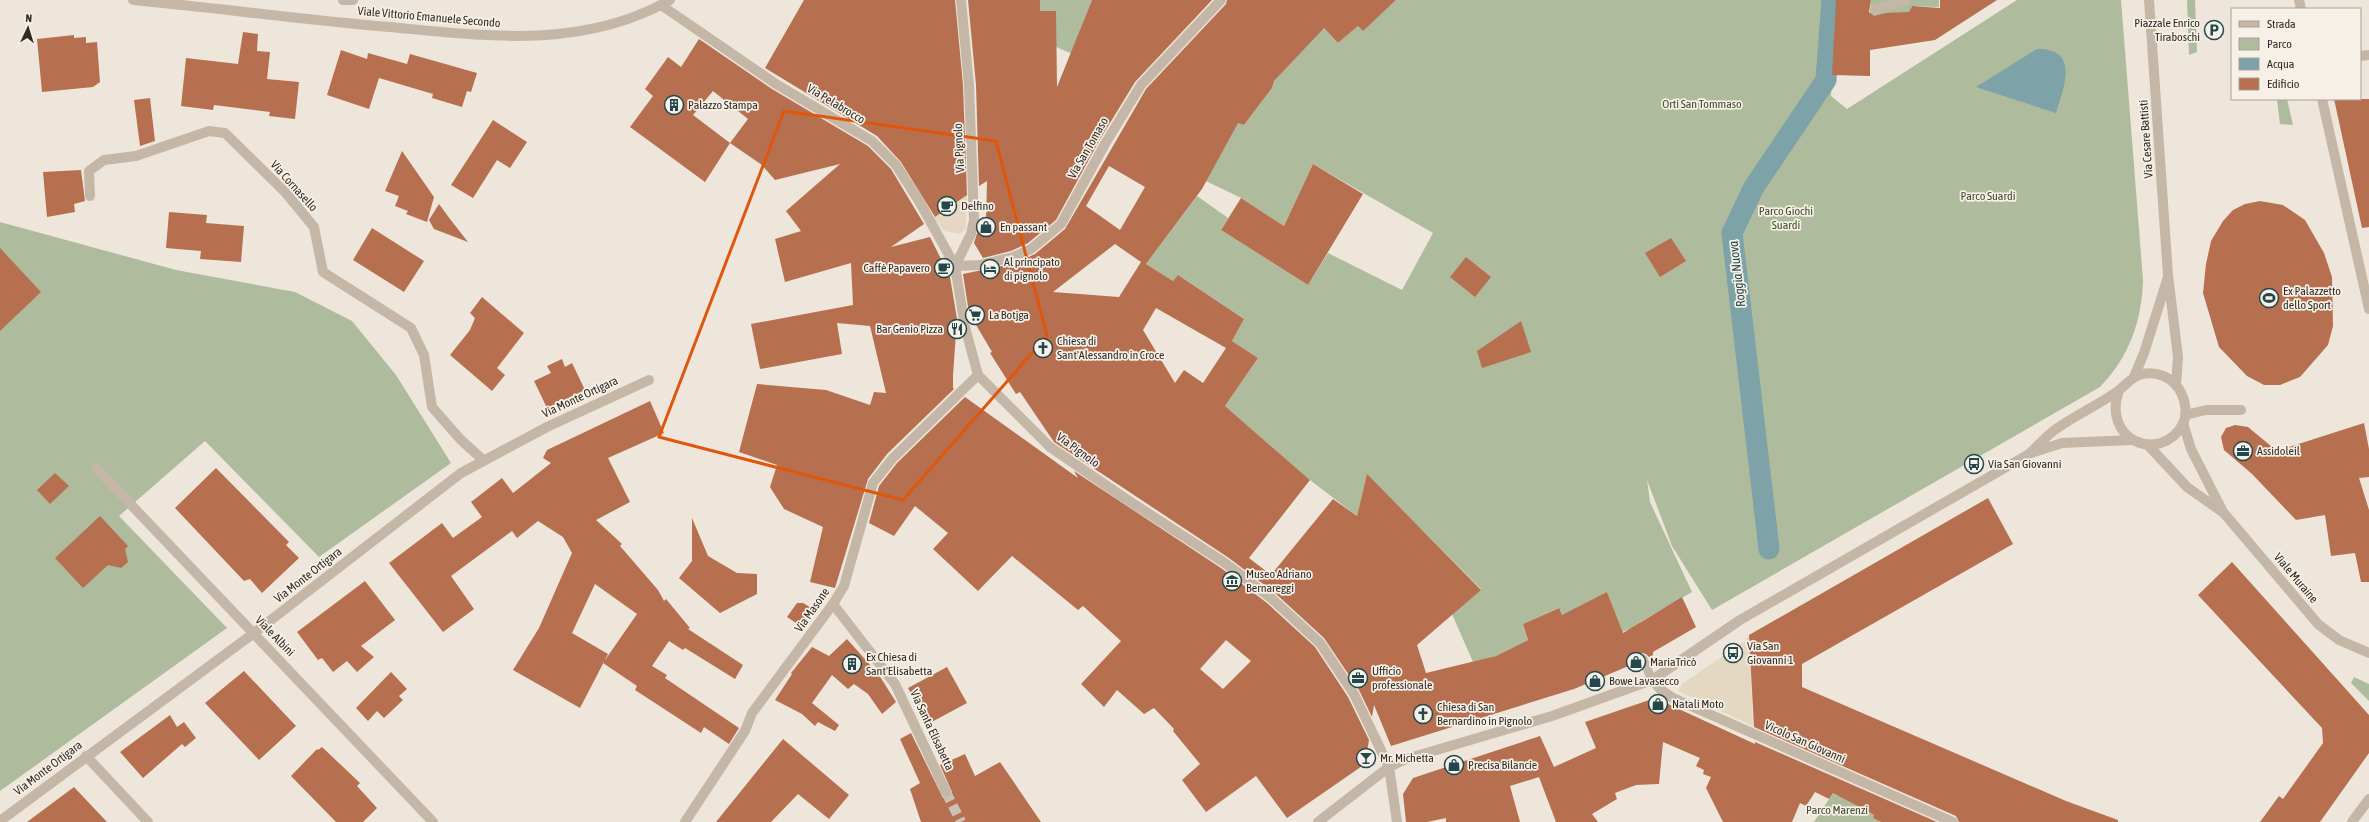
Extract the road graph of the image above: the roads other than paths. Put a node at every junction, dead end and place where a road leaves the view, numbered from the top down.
1 (133, 0) edge
2 (343, 0) edge
3 (353, 0) edge
4 (670, 0) edge
5 (961, 0) edge
6 (1221, 0) edge
7 (1906, 0) edge
8 (2149, 0) edge
9 (661, 5) junction
10 (1875, 10) dead end
11 (2322, 100) edge
12 (90, 196) dead end
13 (955, 266) junction
14 (2168, 275) junction
15 (2369, 309) edge
16 (978, 375) junction
17 (2134, 377) junction
18 (649, 380) dead end
19 (2176, 385) junction
20 (2119, 390) junction
21 (2241, 410) dead end
22 (2184, 419) junction
23 (2132, 440) junction
24 (2147, 444) junction
25 (2029, 454) junction
26 (483, 460) junction
27 (97, 469) dead end
28 (2223, 512) junction
29 (834, 604) junction
30 (254, 633) junction
31 (2364, 648) edge
32 (2369, 653) edge
33 (1643, 660) dead end
34 (1652, 680) junction
35 (86, 756) junction
36 (1389, 767) junction
37 (946, 792) tunnel mouth
38 (2369, 799) edge
39 (0, 821) edge
40 (148, 822) edge
41 (433, 822) edge
42 (685, 822) edge
43 (1318, 822) edge
44 (1397, 822) edge
45 (1953, 822) edge
46 (2352, 822) edge

1 - 9 street, Viale Vittorio Emanuele Secondo
2 - 3 street, Viale Vittorio Emanuele Secondo
4 - 9 street, Viale Vittorio Emanuele Secondo
5 - 13 street, Via Pignolo
6 - 13 street, Via San Tomaso
7 - 10 street
8 - 14 street, Via Cesare Battisti
9 - 13 street, Via Pelabrocco
11 - 15 street
12 - 26 street, Via Cornasello
13 - 16 street, Via Pignolo
14 - 17 street, Via Cesare Battisti
14 - 19 street, Via Cesare Battisti
16 - 29 street, Via Masone
16 - 36 street, Via Pignolo
17 - 19 street
17 - 20 street
18 - 26 street, Via Monte Ortigara
19 - 22 street
20 - 23 street
20 - 25 street
21 - 22 street
22 - 24 street
22 - 28 street, Viale Muraine
23 - 24 street
23 - 25 street
24 - 28 street, Viale Muraine
25 - 34 street
26 - 30 street, Via Monte Ortigara
27 - 30 street, Viale Albini
28 - 31 street, Viale Muraine
29 - 37 street, Via Santa Elisabetta
29 - 42 street, Via Masone
30 - 35 street, Via Monte Ortigara
30 - 41 street, Viale Albini
31 - 32 street, Viale Muraine
33 - 34 lane
34 - 36 street
34 - 45 street, Vicolo San Giovanni
35 - 39 street, Via Monte Ortigara
35 - 40 street
36 - 43 street
36 - 44 street, Via Pignolo
38 - 46 street

